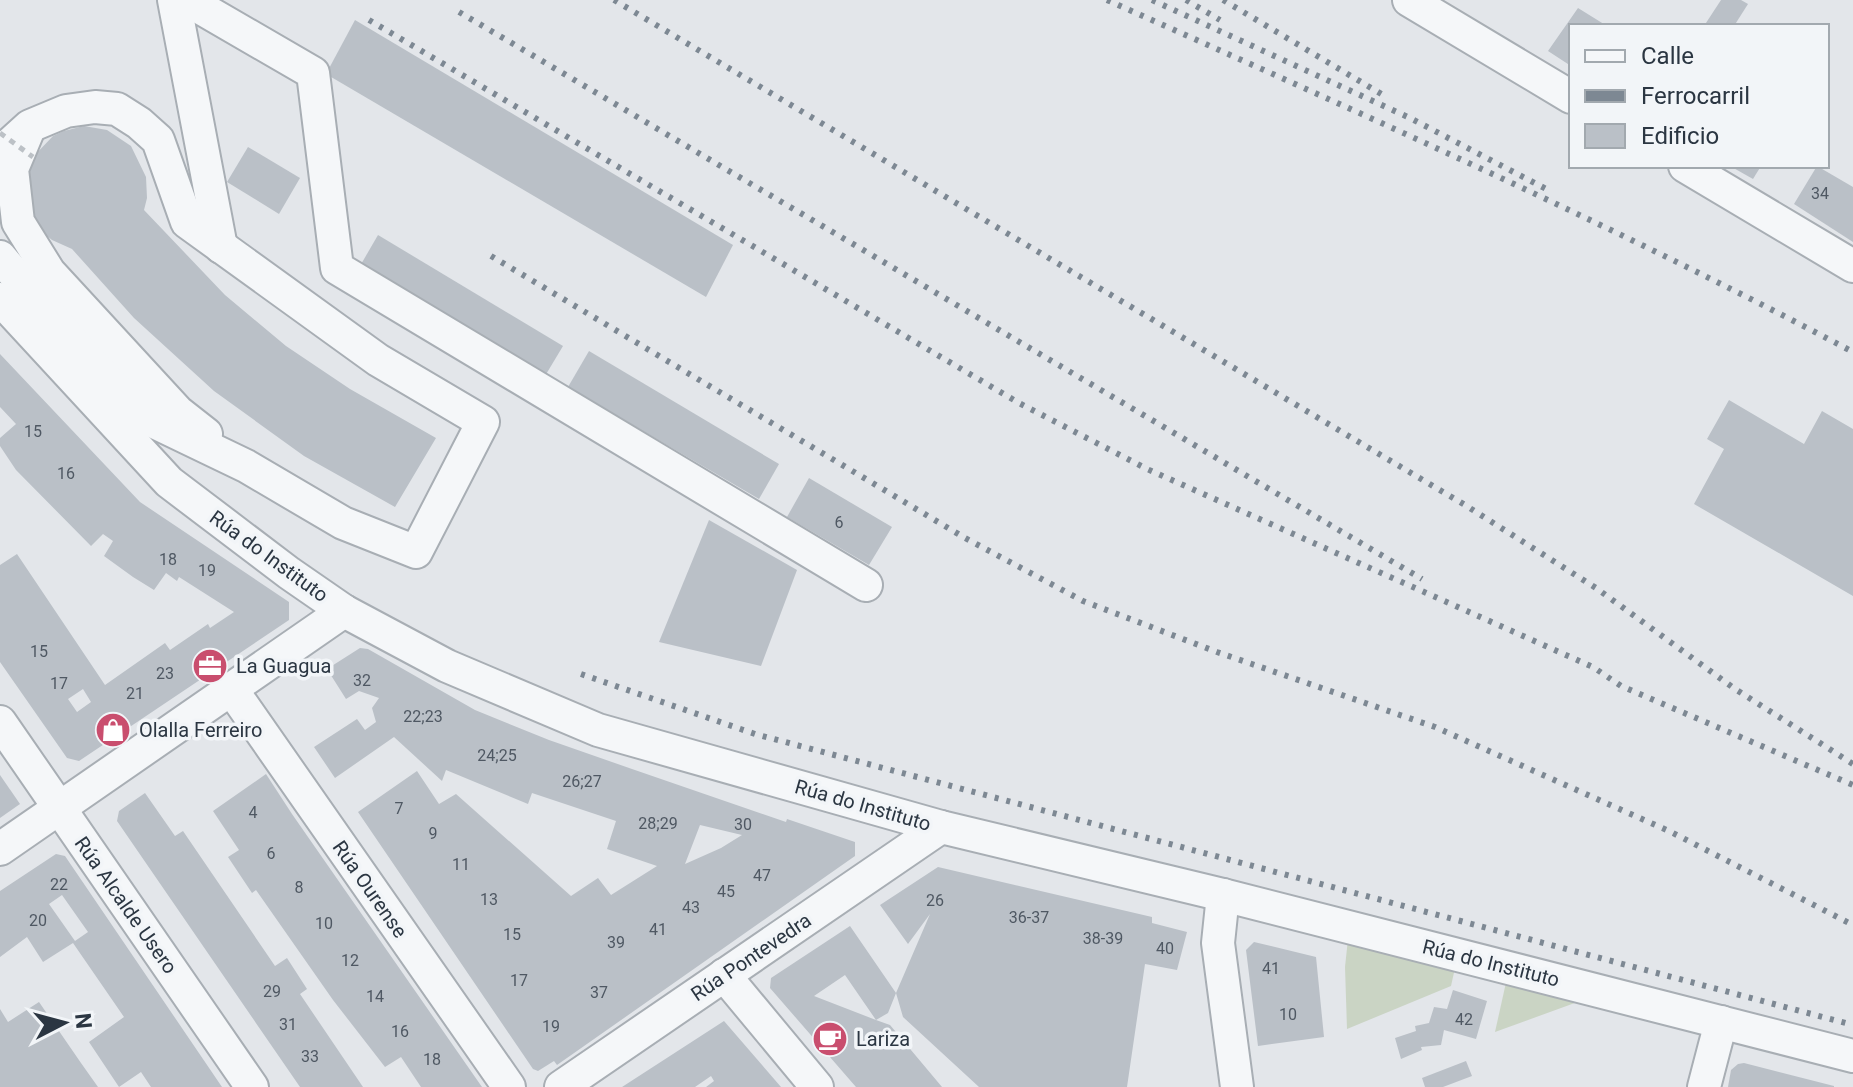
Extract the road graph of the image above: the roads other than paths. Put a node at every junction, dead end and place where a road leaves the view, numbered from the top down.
1 (174, 0) edge
2 (187, 0) edge
3 (1409, 0) edge
4 (1569, 96) edge
5 (21, 139) edge
6 (0, 153) edge
7 (1688, 168) edge
8 (221, 247) junction
9 (0, 257) edge
10 (1853, 266) edge
11 (0, 299) edge
12 (246, 466) junction
13 (866, 585) dead end
14 (344, 611) junction
15 (232, 690) junction
16 (0, 722) edge
17 (59, 808) junction
18 (941, 827) junction
19 (0, 849) edge
20 (1223, 895) junction
21 (724, 975) junction
22 (1721, 1022) junction
23 (1853, 1056) edge
24 (252, 1087) edge
25 (509, 1087) edge
26 (561, 1087) edge
27 (817, 1087) edge
28 (1237, 1087) edge
29 (1704, 1087) edge

1 - 8 street
2 - 13 street
3 - 4 street
5 - 6 street
5 - 8 street
5 - 12 street
7 - 10 street
8 - 12 street
9 - 12 street
11 - 14 street, Rúa do Instituto
14 - 15 street
14 - 18 street, Rúa do Instituto
15 - 17 street
15 - 25 street, Rúa Ourense
16 - 17 street, Rúa Alcalde Usero
17 - 19 street
17 - 24 street, Rúa Alcalde Usero
18 - 20 street, Rúa do Instituto
18 - 21 street, Rúa Pontevedra
20 - 22 street, Rúa do Instituto
20 - 28 street
21 - 26 street, Rúa Pontevedra
21 - 27 street
22 - 23 street, Rúa do Instituto
22 - 29 street

